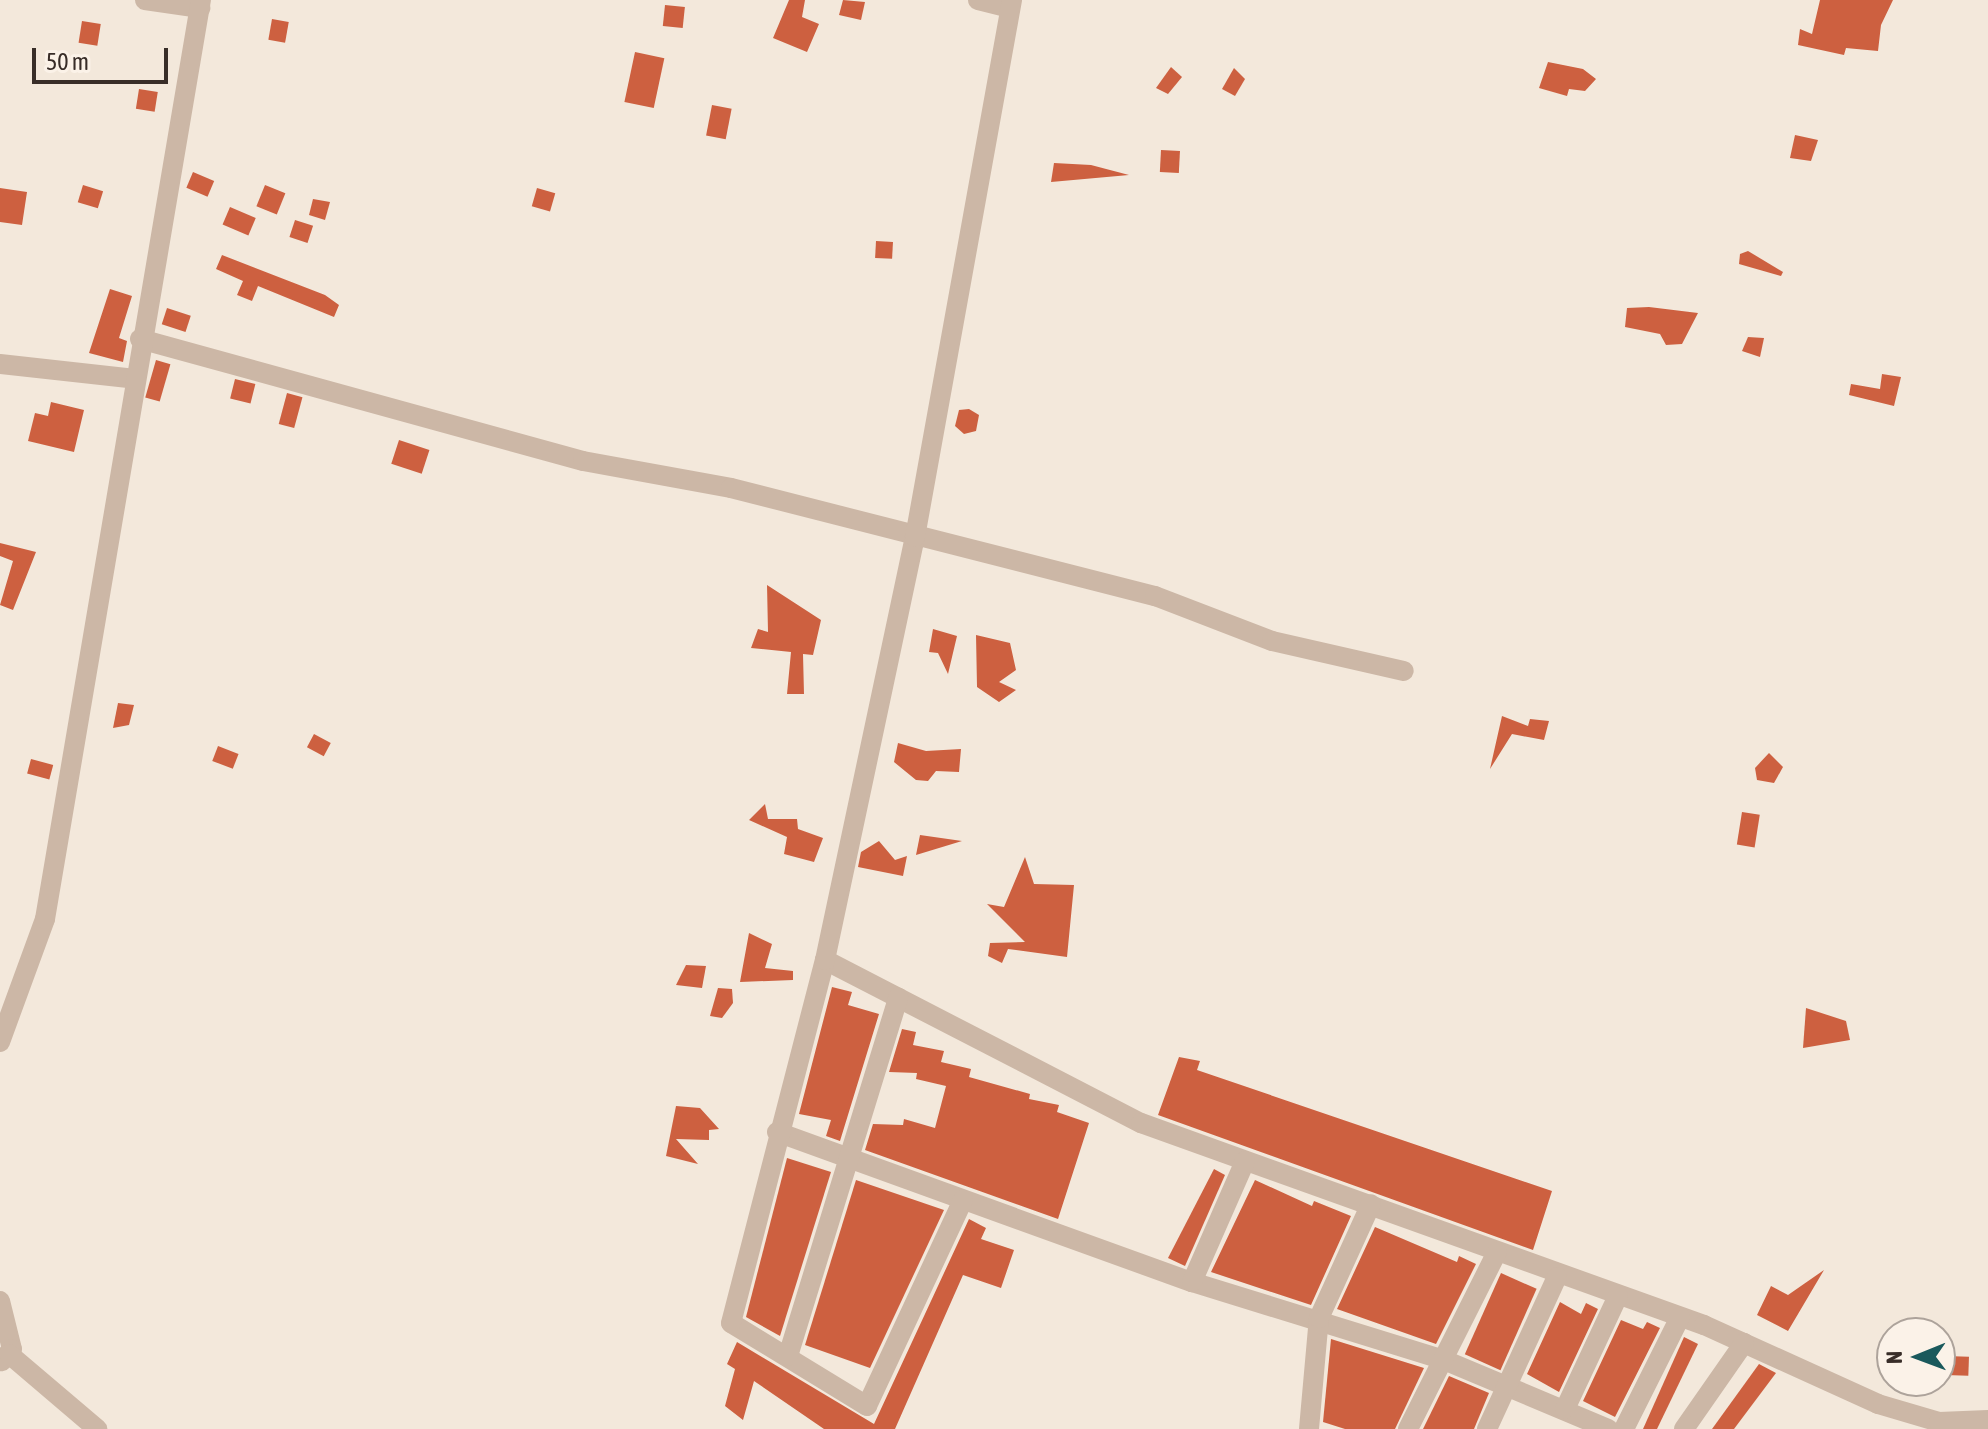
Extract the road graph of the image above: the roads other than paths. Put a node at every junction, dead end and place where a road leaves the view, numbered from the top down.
1 (145, 0) edge
2 (978, 0) edge
3 (200, 4) edge
4 (1011, 4) edge
5 (140, 339) junction
6 (0, 364) edge
7 (135, 379) junction
8 (915, 537) junction
9 (1404, 671) dead end
10 (825, 960) junction
11 (898, 998) junction
12 (0, 1042) edge
13 (777, 1132) junction
14 (847, 1156) junction
15 (1245, 1161) junction
16 (963, 1200) junction
17 (1371, 1204) junction
18 (1497, 1252) junction
19 (1557, 1277) junction
20 (1192, 1282) junction
21 (1618, 1296) junction
22 (0, 1301) edge
23 (1680, 1317) junction
24 (1319, 1318) junction
25 (1744, 1343) junction
26 (788, 1356) junction
27 (4, 1359) edge
28 (1444, 1360) junction
29 (1510, 1384) junction
30 (1565, 1409) junction
31 (1988, 1420) edge
32 (97, 1429) edge
33 (1309, 1429) edge
34 (1408, 1429) edge
35 (1487, 1429) edge
36 (1608, 1429) edge
37 (1624, 1429) edge
38 (1684, 1429) edge

1 - 3 street
2 - 4 street
3 - 5 street
4 - 8 street
5 - 7 street
5 - 8 street
6 - 7 street
7 - 12 street
8 - 9 street
8 - 10 street
10 - 11 street
10 - 13 street
11 - 14 street
11 - 15 street
13 - 14 street
13 - 26 street
14 - 16 street
14 - 26 street
15 - 17 street
15 - 20 street
16 - 20 street
16 - 26 street
17 - 18 street
17 - 24 street
18 - 19 street
18 - 28 street
19 - 21 street
19 - 29 street
20 - 24 street
21 - 23 street
21 - 30 street
22 - 27 street
23 - 25 street
23 - 37 street
24 - 28 street
24 - 33 street
25 - 31 street
25 - 38 street
27 - 32 street
28 - 29 street
28 - 34 street
29 - 30 street
29 - 35 street
30 - 36 street

